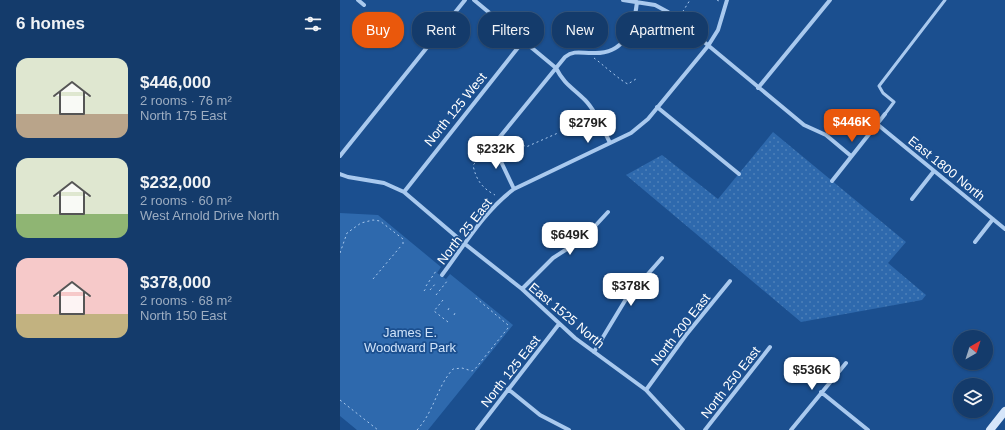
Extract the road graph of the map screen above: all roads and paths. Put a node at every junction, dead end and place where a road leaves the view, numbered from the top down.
1 (358, 0) edge
2 (465, 0) edge
3 (474, 0) edge
4 (623, 0) edge
5 (690, 0) edge
6 (717, 0) edge
7 (727, 0) edge
8 (830, 0) edge
9 (945, 0) edge
10 (719, 1) edge
11 (637, 2) junction
12 (364, 5) dead end
13 (489, 12) edge
14 (668, 12) edge
15 (682, 12) edge
16 (708, 46) joint
17 (518, 48) edge
18 (533, 48) edge
19 (706, 48) edge
20 (594, 58) dead end
21 (556, 68) junction
22 (636, 79) dead end
23 (758, 88) junction
24 (657, 107) junction
25 (885, 114) joint
26 (877, 124) junction
27 (558, 133) dead end
28 (610, 143) junction
29 (500, 146) dead end
30 (491, 150) dead end
31 (340, 156) edge
32 (851, 156) junction
33 (934, 171) junction
34 (340, 174) edge
35 (739, 174) dead end
36 (832, 181) dead end
37 (514, 189) junction
38 (404, 192) junction
39 (495, 195) dead end
40 (912, 199) dead end
41 (608, 212) dead end
42 (993, 219) junction
43 (1005, 228) edge
44 (975, 242) dead end
45 (403, 244) dead end
46 (465, 244) junction
47 (401, 246) dead end
48 (340, 252) edge
49 (662, 258) dead end
50 (436, 271) dead end
51 (442, 275) dead end
52 (373, 279) dead end
53 (448, 280) dead end
54 (730, 281) dead end
55 (436, 282) dead end
56 (522, 289) junction
57 (430, 290) dead end
58 (424, 291) dead end
59 (436, 295) dead end
60 (472, 298) dead end
61 (443, 300) dead end
62 (450, 306) dead end
63 (448, 310) dead end
64 (456, 311) dead end
65 (454, 315) dead end
66 (448, 322) dead end
67 (559, 324) junction
68 (770, 347) dead end
69 (594, 352) junction
70 (846, 362) dead end
71 (508, 389) junction
72 (646, 390) junction
73 (821, 392) junction
74 (340, 400) edge
75 (1005, 411) edge
76 (378, 430) edge
77 (417, 430) edge
78 (477, 430) edge
79 (569, 430) edge
80 (683, 430) edge
81 (705, 430) edge
82 (791, 430) edge
83 (868, 430) edge
84 (990, 430) edge

1 - 12 street
2 - 31 street
3 - 13 street
4 - 11 street
5 - 15 path
6 - 10 path
7 - 16 street, North 25 East
8 - 23 street
9 - 25 lane
11 - 14 street
11 - 21 street
16 - 23 street
17 - 38 street, North 125 West
18 - 21 street
19 - 24 street, North 25 East
20 - 22 path
21 - 28 street
21 - 37 street
23 - 32 street
24 - 28 street, North 25 East
24 - 35 street
25 - 26 street
26 - 32 street
26 - 33 street, East 1800 North
27 - 29 path
28 - 37 street, North 25 East
30 - 39 path
32 - 36 street
33 - 40 street
33 - 42 street, East 1800 North
34 - 38 street, East 1525 North
37 - 46 street, North 25 East
38 - 46 street, East 1525 North
41 - 56 street
42 - 43 street, East 1800 North
42 - 44 street
45 - 48 path
46 - 51 street, North 25 East
46 - 56 street, East 1525 North
47 - 52 path
49 - 69 street
50 - 58 path
53 - 59 path
54 - 72 street, North 200 East
55 - 57 path
56 - 67 street, East 1525 North
60 - 77 path
61 - 66 path
62 - 63 path
64 - 65 path
67 - 69 street, East 1525 North
67 - 71 street, North 125 East
68 - 81 street, North 250 East
69 - 72 street, East 1525 North
70 - 73 street
71 - 78 street, North 125 East
71 - 79 street
72 - 80 street, East 1525 North
73 - 82 street
73 - 83 street
74 - 76 path
75 - 84 street

